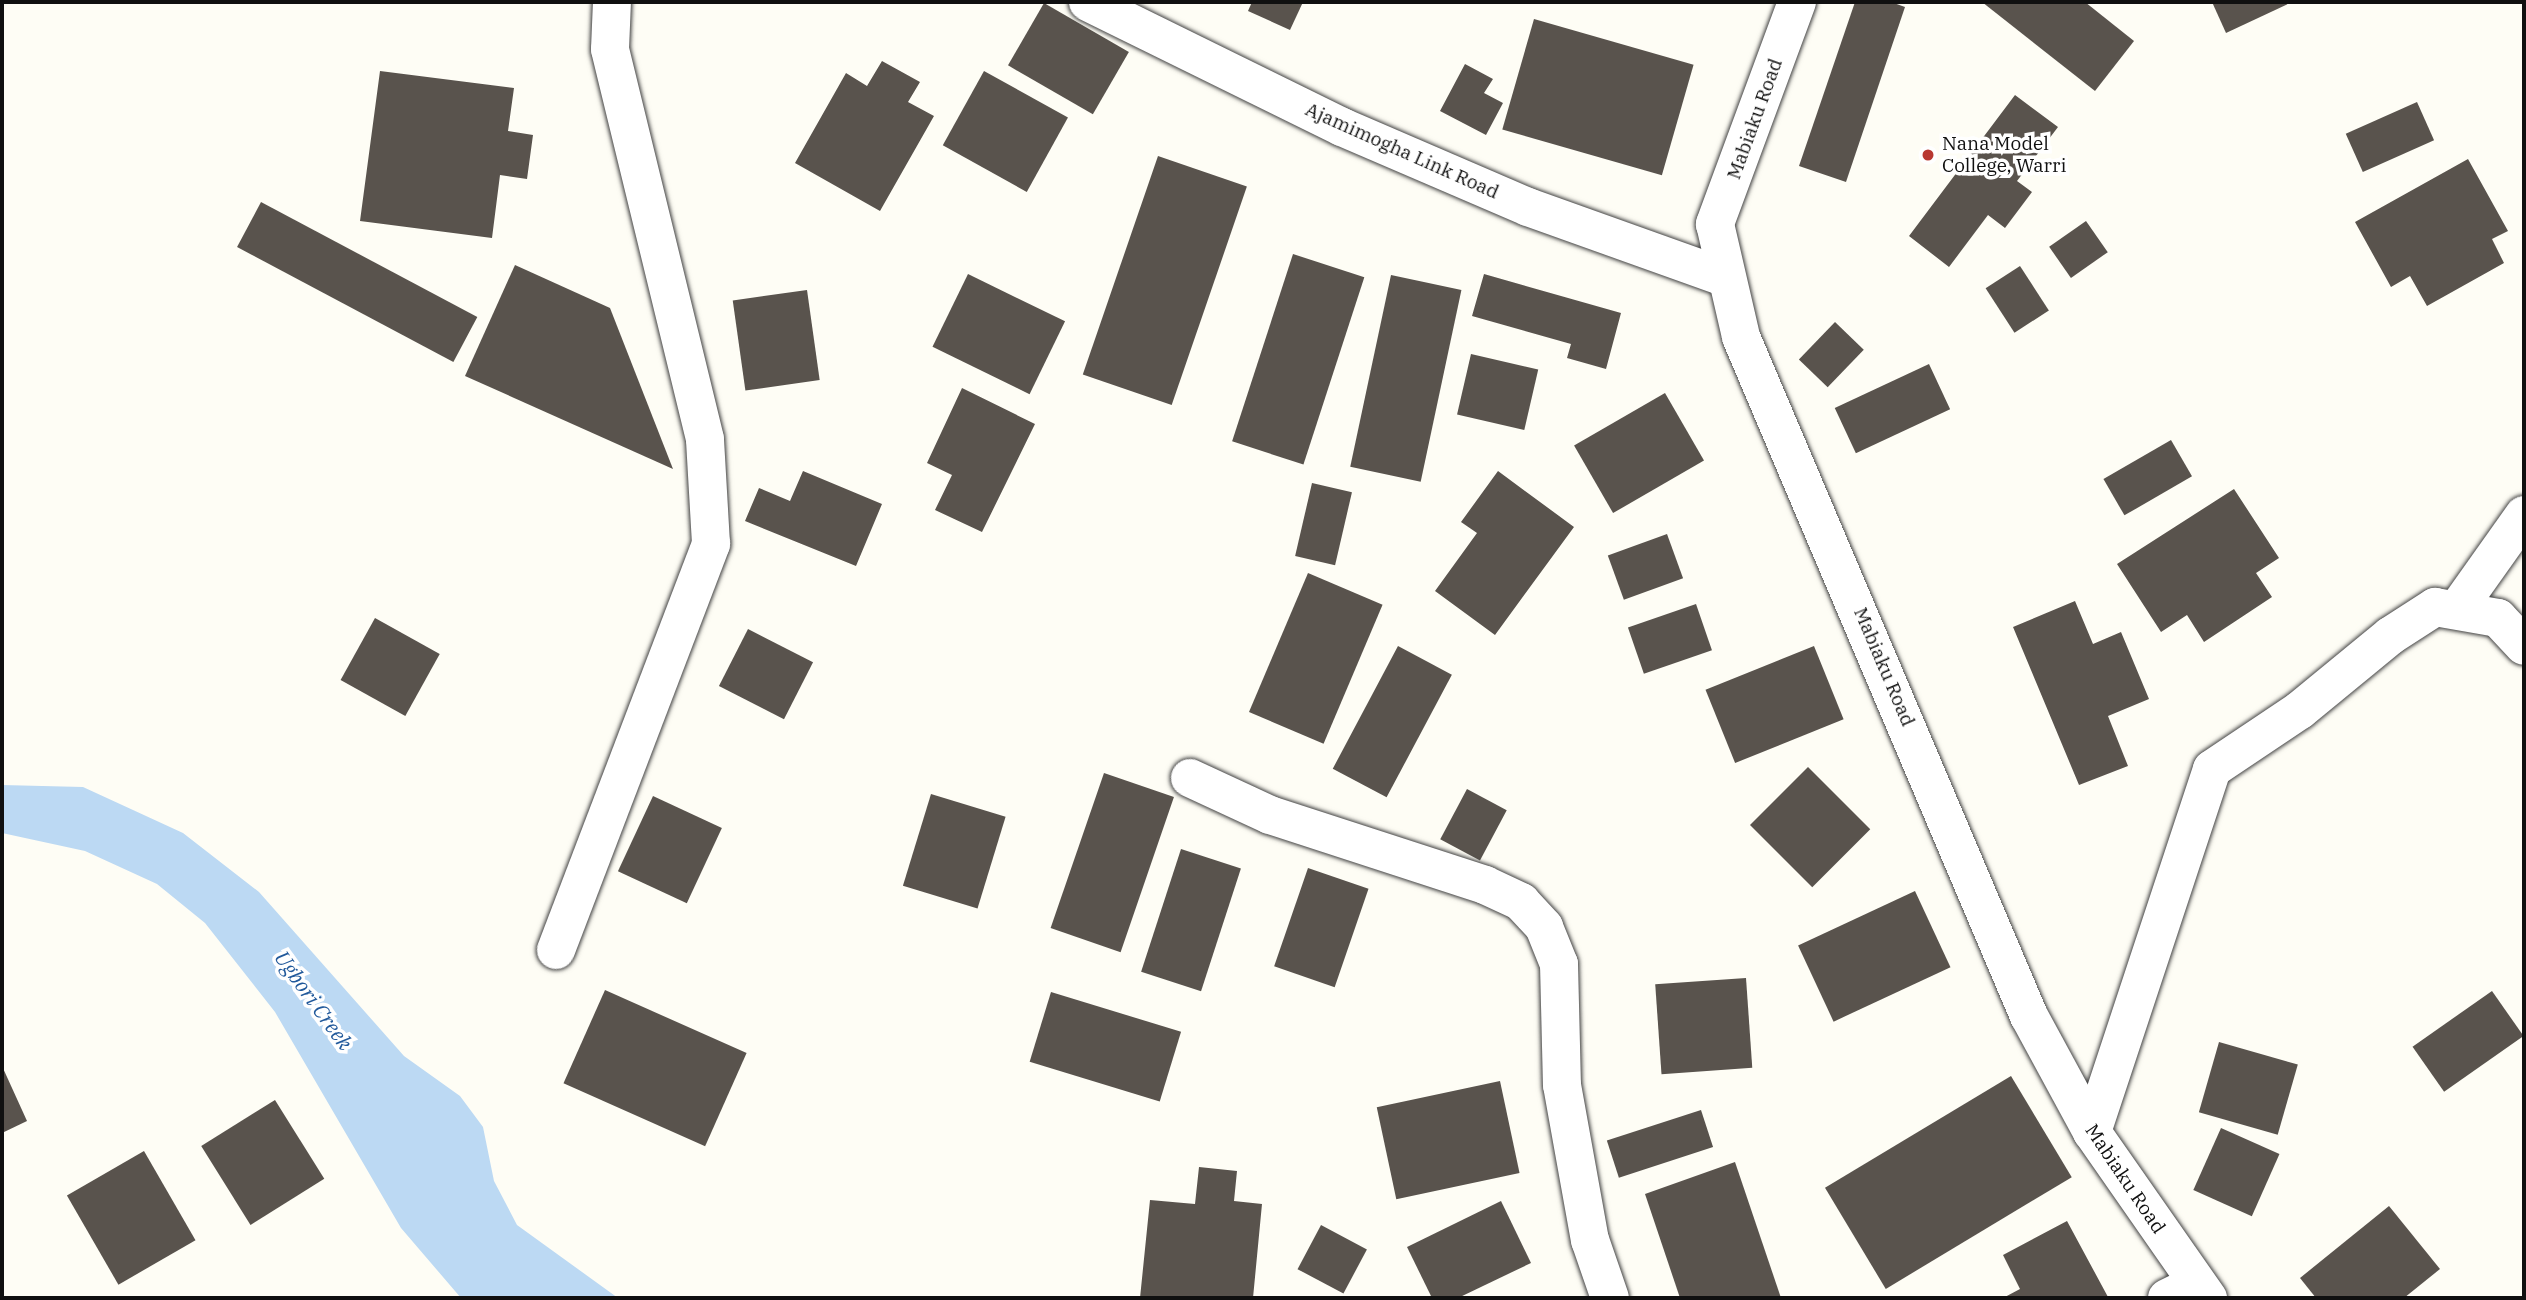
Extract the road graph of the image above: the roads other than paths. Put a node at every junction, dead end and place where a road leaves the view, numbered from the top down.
1 (612, 2) edge
2 (1088, 2) edge
3 (1797, 2) edge
4 (1726, 278) junction
5 (2524, 515) edge
6 (2458, 608) junction
7 (2524, 646) edge
8 (1190, 778) dead end
9 (556, 950) dead end
10 (2092, 1132) junction
11 (2190, 1293) edge
12 (1610, 1298) edge

1 - 9 street
2 - 4 street, Ajamimogha Link Road
3 - 4 street, Mabiaku Road
4 - 10 street, Mabiaku Road
5 - 6 street
6 - 7 street
6 - 10 street
8 - 12 street
10 - 11 street, Mabiaku Road

